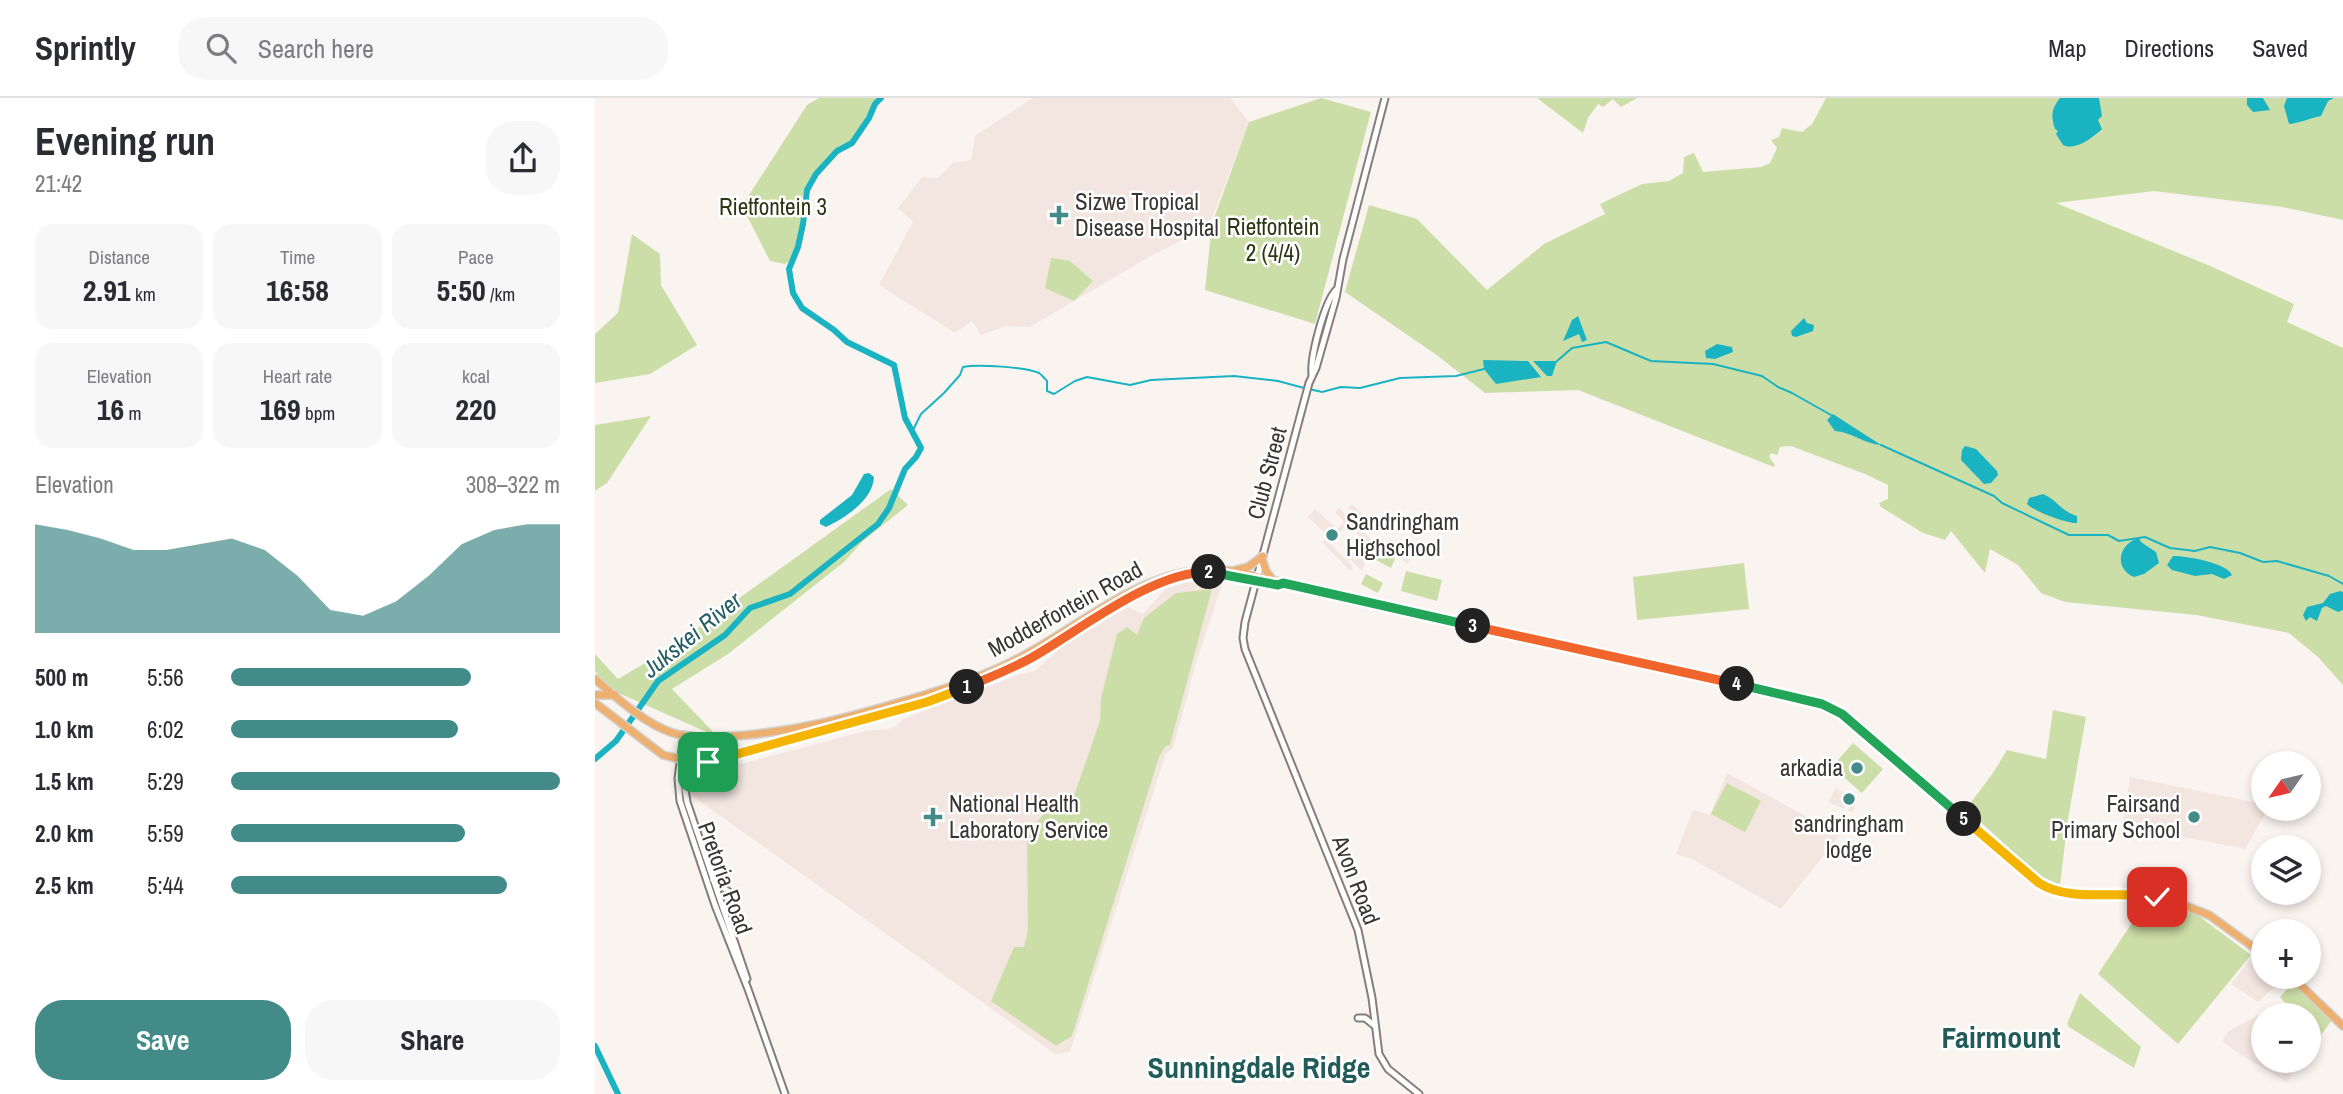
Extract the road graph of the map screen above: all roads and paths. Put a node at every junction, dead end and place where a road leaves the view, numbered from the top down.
1 (1385, 98) edge
2 (1262, 558) junction
3 (1232, 571) junction
4 (1256, 578) junction
5 (1272, 579) junction
6 (1283, 583) junction
7 (596, 681) edge
8 (595, 695) edge
9 (616, 695) junction
10 (595, 704) edge
11 (687, 736) junction
12 (682, 761) junction
13 (698, 763) junction
14 (685, 772) junction
15 (705, 867) junction
16 (713, 880) junction
17 (737, 898) dead end
18 (2251, 945) edge
19 (748, 989) junction
20 (2307, 989) edge
21 (1358, 1018) dead end
22 (2341, 1021) edge
23 (1375, 1026) junction
24 (1410, 1087) junction
25 (785, 1094) edge
26 (1405, 1094) edge
27 (1419, 1094) edge

1 - 2 main road, Club Street
2 - 3 main road
2 - 4 main road, Club Street
2 - 5 main road
3 - 4 main road, Modderfontein Road
3 - 11 main road, Modderfontein Road
4 - 5 main road
4 - 6 main road
4 - 13 main road, Modderfontein Road
4 - 23 main road, Avon Road
5 - 6 main road
6 - 18 main road
7 - 9 main road, Modderfontein Road
8 - 9 main road
9 - 11 main road, Modderfontein Road
10 - 12 main road, Modderfontein Road
11 - 12 main road, Pretoria Road
12 - 13 main road, Modderfontein Road
12 - 14 main road, Pretoria Road
12 - 15 main road, Pretoria Road
13 - 14 main road
14 - 15 main road, Pretoria Road
15 - 16 main road, Pretoria Road
15 - 19 main road, Pretoria Road
16 - 17 main road
16 - 19 main road, Pretoria Road
19 - 25 main road, Pretoria Road
20 - 22 main road
21 - 23 main road
23 - 24 main road, Avon Road
24 - 26 main road
24 - 27 main road, Avon Road

